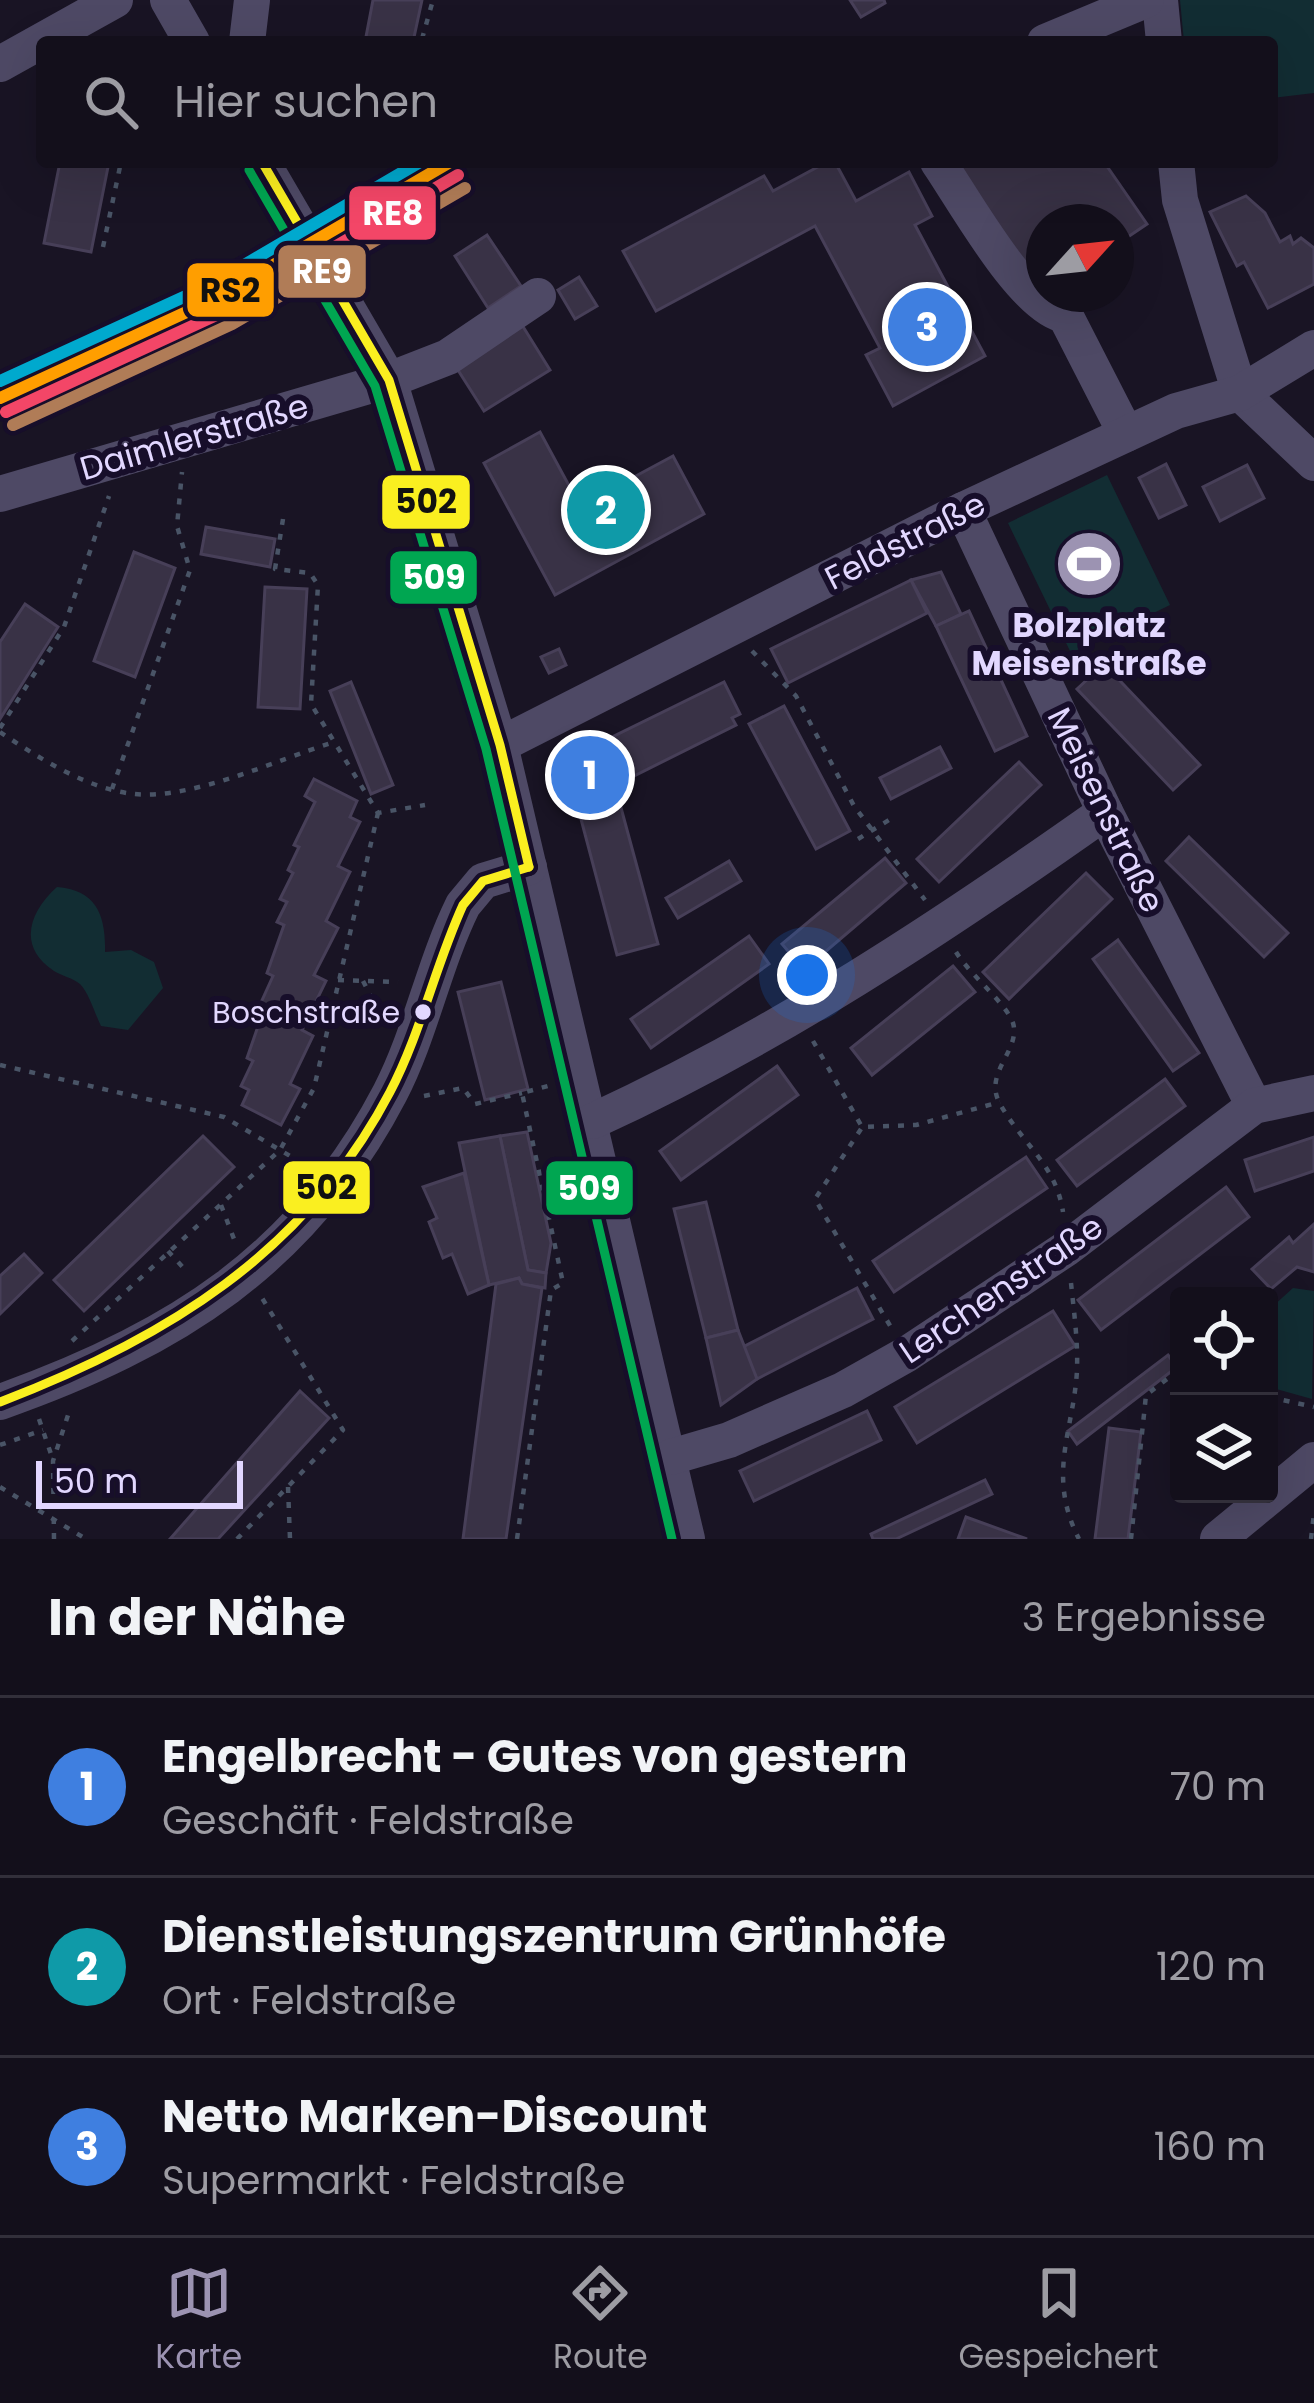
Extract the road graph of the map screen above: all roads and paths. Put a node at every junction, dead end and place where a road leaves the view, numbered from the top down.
1 (115, 0) edge
2 (168, 0) edge
3 (252, 0) edge
4 (433, 0) edge
5 (1146, 0) edge
6 (1160, 0) edge
7 (50, 36) edge
8 (189, 36) edge
9 (248, 36) edge
10 (423, 36) edge
11 (1059, 36) edge
12 (1163, 36) edge
13 (36, 44) edge
14 (0, 64) edge
15 (120, 168) edge
16 (265, 168) edge
17 (942, 168) edge
18 (1177, 168) edge
19 (103, 247) dead end
20 (538, 296) dead end
21 (1314, 348) edge
22 (389, 380) junction
23 (1240, 393) junction
24 (1126, 434) junction
25 (175, 442) junction
26 (1314, 463) edge
27 (102, 464) junction
28 (0, 494) edge
29 (963, 510) junction
30 (284, 519) dead end
31 (0, 730) edge
32 (332, 742) junction
33 (500, 745) junction
34 (112, 789) junction
35 (425, 805) dead end
36 (1105, 812) junction
37 (378, 813) junction
38 (889, 820) dead end
39 (858, 839) dead end
40 (529, 867) junction
41 (338, 980) junction
42 (433, 983) junction
43 (798, 1016) junction
44 (0, 1065) edge
45 (398, 1075) junction
46 (582, 1077) junction
47 (522, 1093) junction
48 (1314, 1093) edge
49 (1000, 1102) dead end
50 (1254, 1106) junction
51 (593, 1121) junction
52 (862, 1127) junction
53 (280, 1150) junction
54 (333, 1181) junction
55 (1067, 1248) junction
56 (246, 1272) junction
57 (907, 1354) junction
58 (81, 1373) junction
59 (1170, 1377) edge
60 (15, 1396) edge
61 (1278, 1399) edge
62 (1314, 1407) edge
63 (43, 1430) junction
64 (0, 1445) edge
65 (671, 1457) junction
66 (1314, 1460) edge
67 (53, 1461) junction
68 (289, 1486) junction
69 (0, 1487) edge
70 (1314, 1513) edge
71 (54, 1517) junction
72 (54, 1539) edge
73 (86, 1539) edge
74 (237, 1539) edge
75 (290, 1539) edge
76 (517, 1539) edge
77 (687, 1539) edge
78 (1079, 1539) edge
79 (1131, 1539) edge
80 (1218, 1539) edge
81 (1311, 1539) edge

1 - 7 street
2 - 8 street
3 - 9 street
4 - 10 path
5 - 11 street
6 - 12 street
13 - 14 street
15 - 19 path
16 - 22 street
17 - 24 street
18 - 23 street
20 - 22 street, Daimlerstraße
21 - 23 street, Feldstraße
22 - 25 street, Daimlerstraße
22 - 33 street
23 - 24 street, Feldstraße
23 - 26 street
24 - 29 street, Feldstraße
25 - 27 street, Daimlerstraße
25 - 34 path
27 - 28 street, Daimlerstraße
27 - 31 path
29 - 33 street, Feldstraße
29 - 36 street, Meisenstraße
30 - 32 path
31 - 34 path
32 - 34 path
32 - 37 path
33 - 40 street
35 - 37 path
36 - 43 street
36 - 50 street, Meisenstraße
37 - 41 path
38 - 39 path
40 - 42 street
40 - 46 street
41 - 42 path
41 - 53 path
42 - 45 street
43 - 51 street
43 - 52 path
44 - 53 path
45 - 47 path
45 - 54 street
46 - 47 path
46 - 51 street
47 - 76 path
48 - 50 street, Lerchenstraße
49 - 52 path
50 - 55 street, Lerchenstraße
51 - 65 street
52 - 57 path
53 - 54 path
53 - 58 path
54 - 56 street
55 - 57 street, Lerchenstraße
55 - 78 path
56 - 58 street
56 - 68 path
57 - 65 street, Lerchenstraße
58 - 60 street
58 - 67 path
59 - 79 path
60 - 63 path
61 - 62 path
63 - 64 path
63 - 67 path
65 - 77 street
66 - 80 street
67 - 71 path
68 - 74 path
68 - 75 path
69 - 71 path
70 - 81 path
71 - 72 path
71 - 73 path

